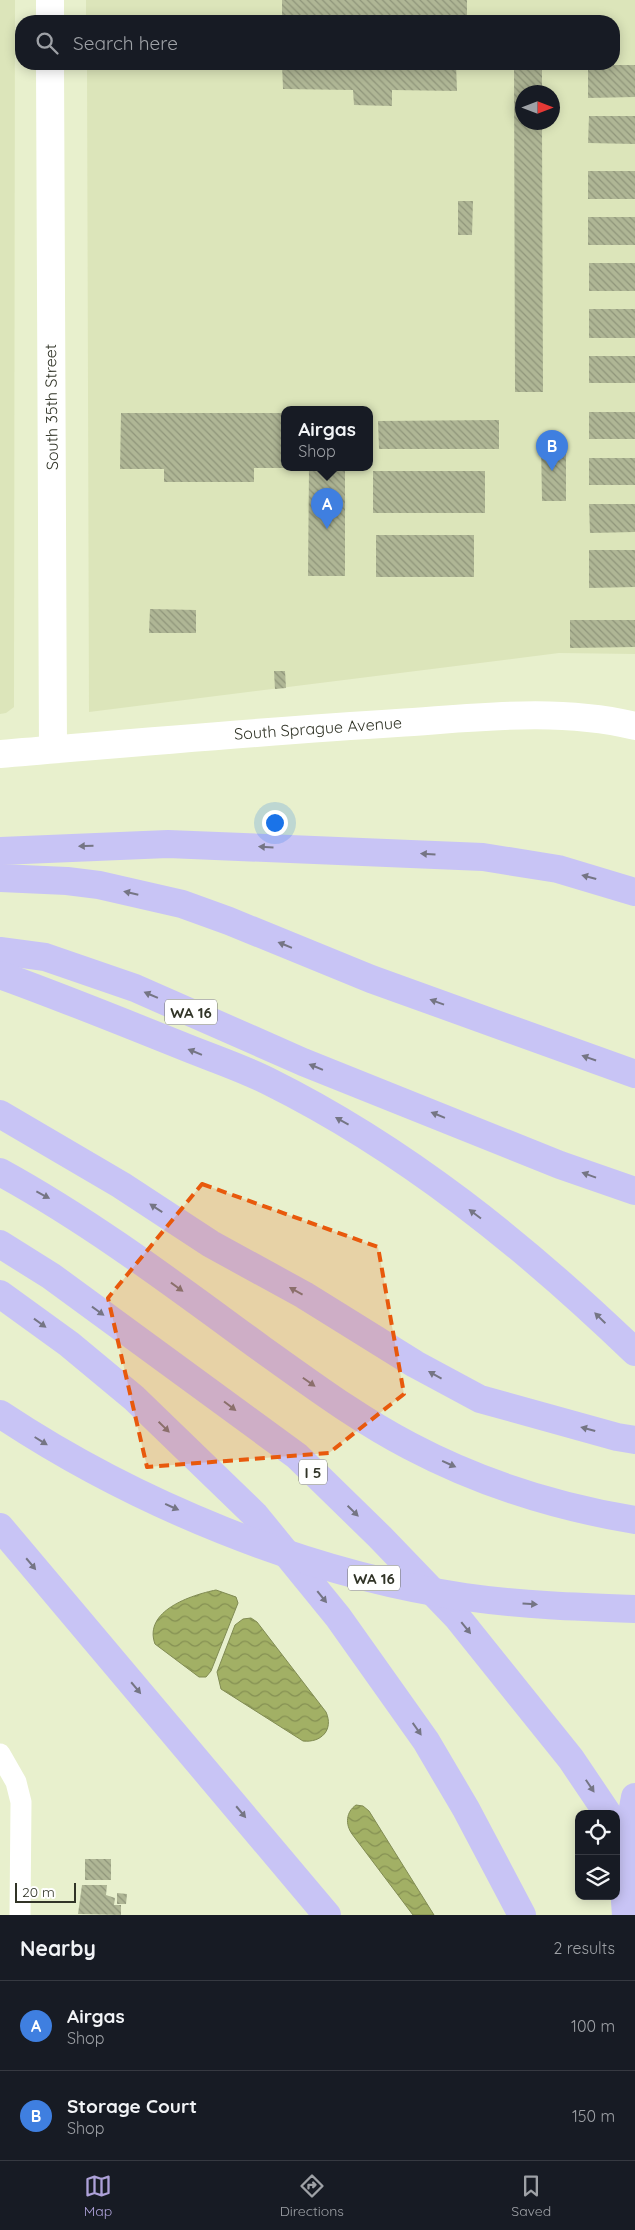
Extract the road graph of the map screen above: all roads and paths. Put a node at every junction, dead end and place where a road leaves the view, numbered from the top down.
1 (50, 0) edge
2 (50, 15) edge
3 (50, 70) edge
4 (635, 726) edge
5 (53, 749) junction
6 (0, 754) edge
7 (0, 851) edge
8 (0, 878) edge
9 (635, 892) edge
10 (0, 951) edge
11 (0, 975) edge
12 (635, 1074) edge
13 (0, 1114) edge
14 (0, 1172) edge
15 (635, 1191) edge
16 (0, 1244) edge
17 (0, 1294) edge
18 (635, 1352) edge
19 (0, 1414) edge
20 (635, 1440) edge
21 (635, 1520) edge
22 (0, 1527) edge
23 (635, 1608) edge
24 (0, 1754) edge
25 (635, 1797) edge
26 (605, 1810) edge
27 (620, 1834) edge
28 (635, 1858) edge
29 (20, 1915) edge
30 (327, 1915) edge
31 (522, 1915) edge
32 (626, 1915) edge

1 - 2 street
3 - 5 street, South 35th Street
4 - 5 street, South Sprague Avenue
5 - 6 street, South Sprague Avenue
9 -> 7 highway
12 -> 8 highway
15 -> 10 highway, WA 16
18 -> 11 highway
20 -> 13 highway
14 -> 21 highway
16 -> 26 highway, I 5
17 -> 31 highway
19 -> 23 highway, WA 16
22 -> 30 highway
24 - 29 street
25 - 32 highway
27 - 28 highway

